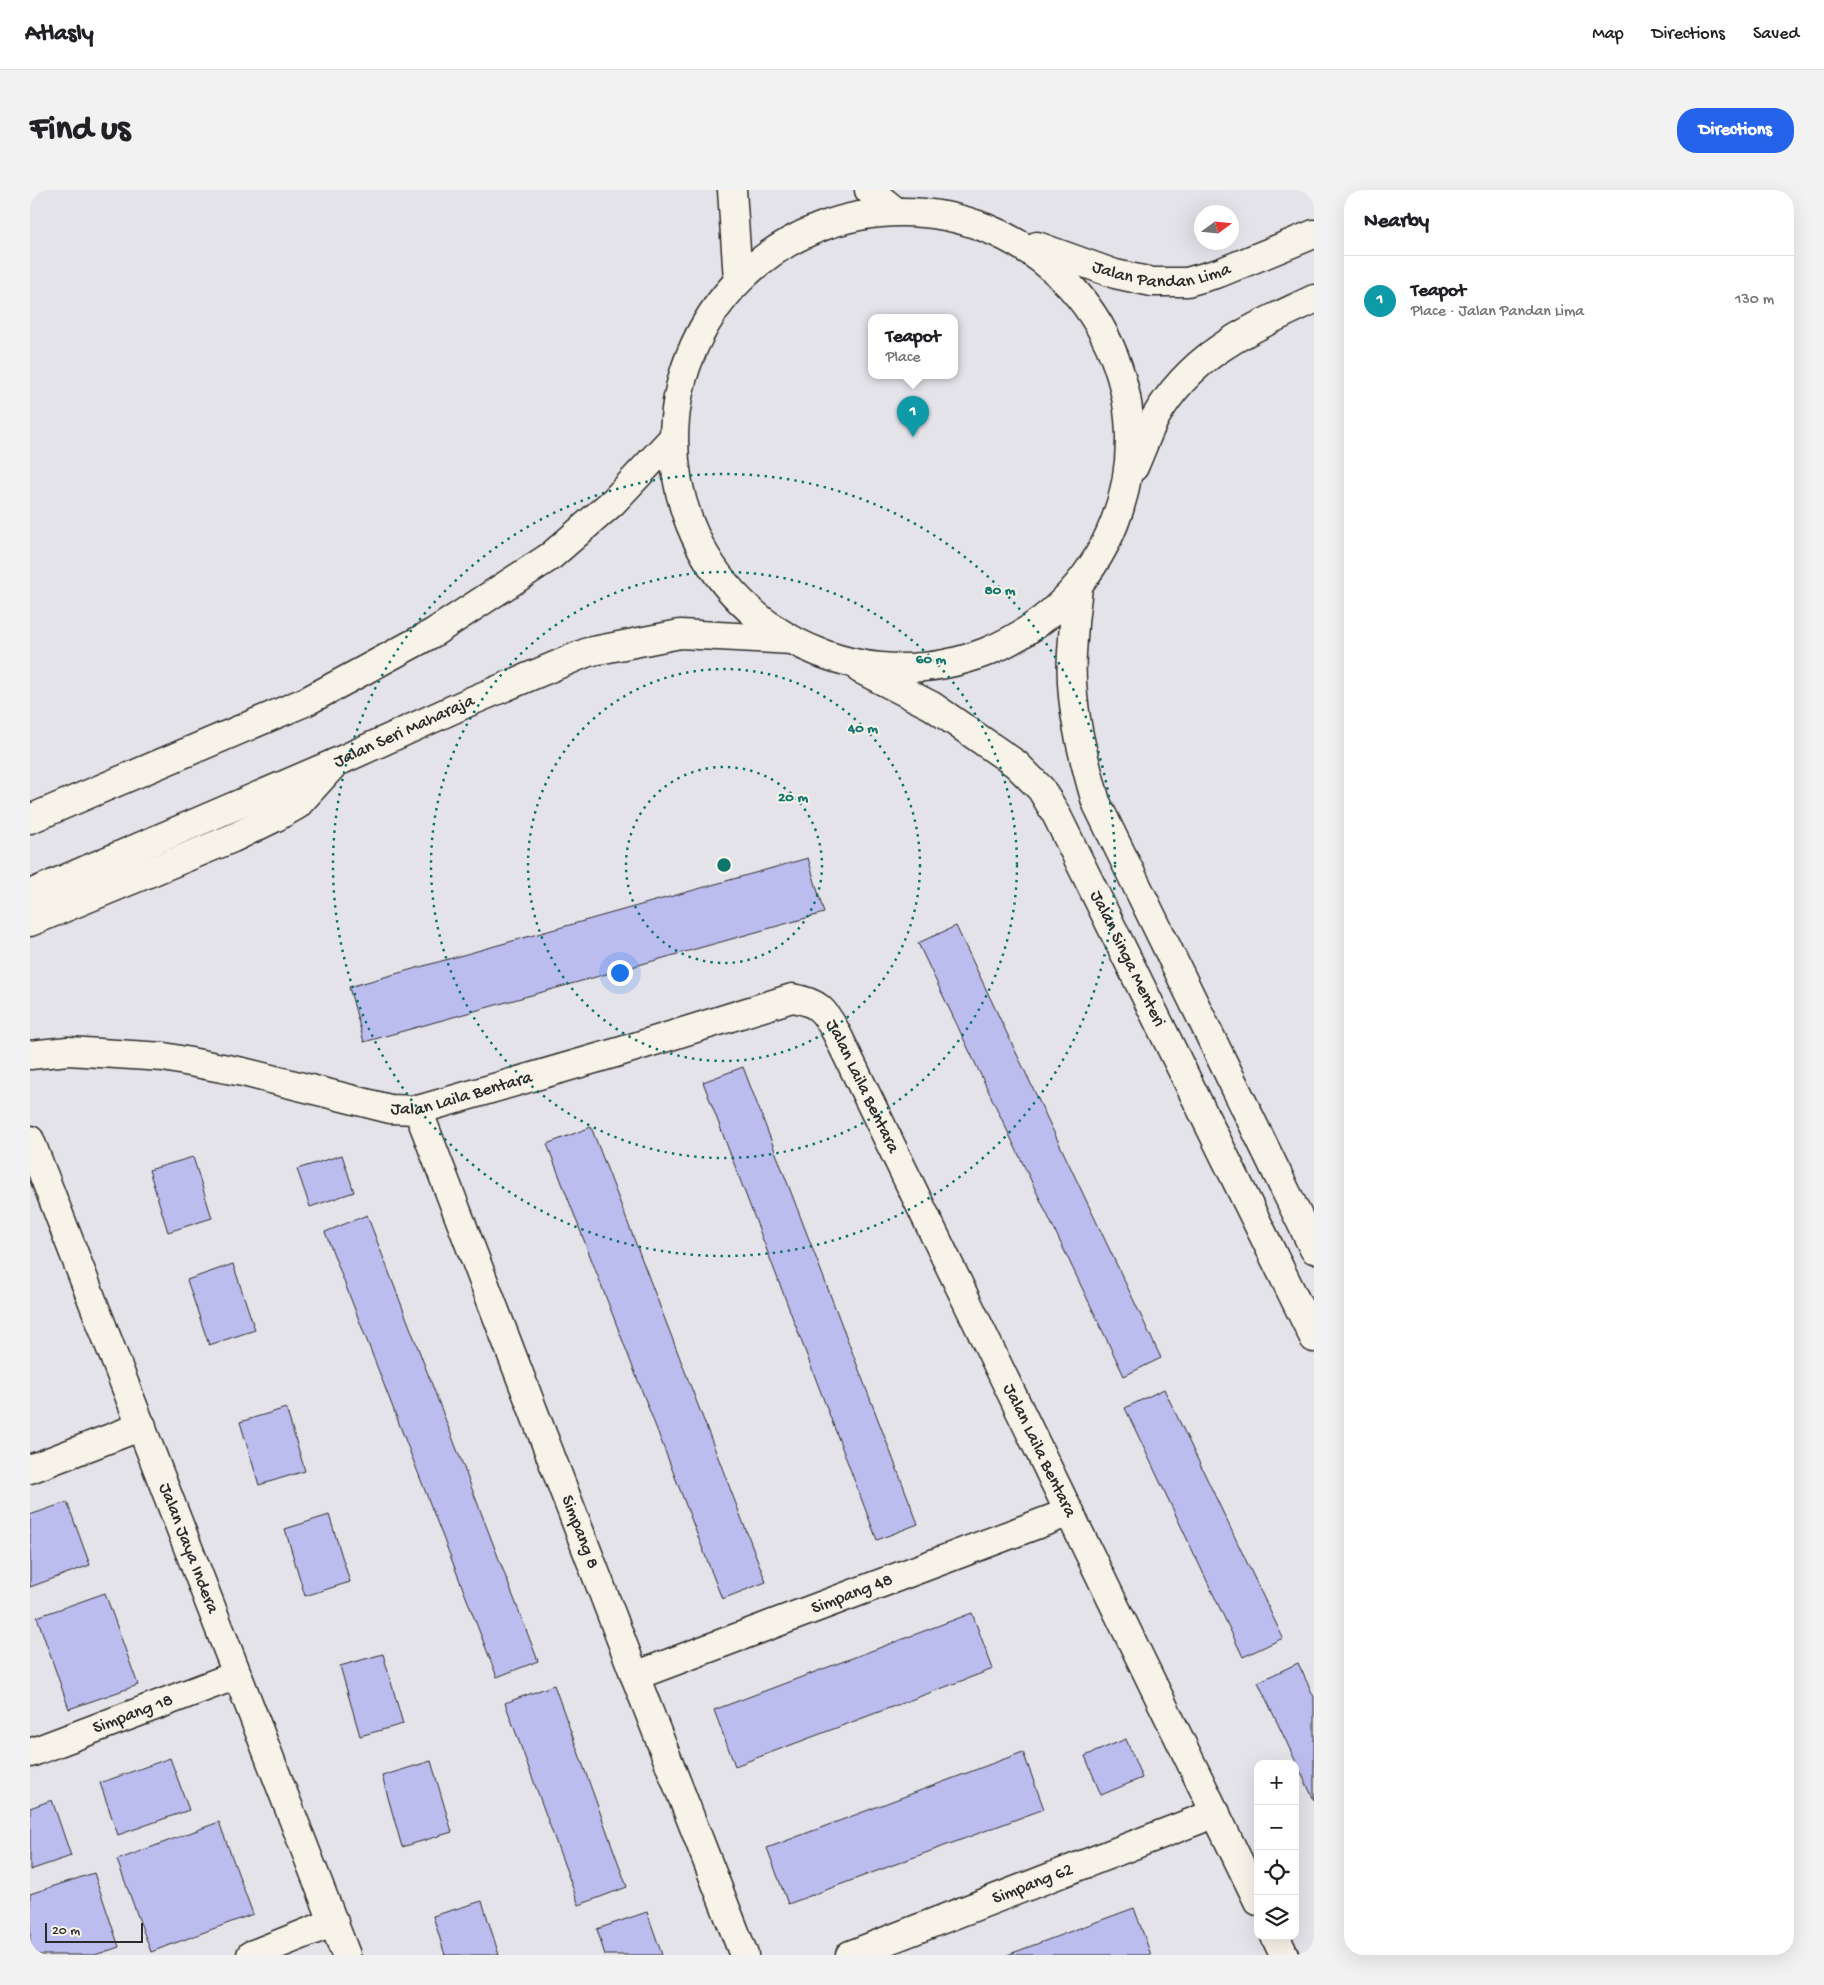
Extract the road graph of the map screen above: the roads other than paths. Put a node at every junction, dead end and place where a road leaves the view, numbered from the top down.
1 (732, 190) edge
2 (869, 190) edge
3 (894, 210) junction
4 (1314, 234) edge
5 (1007, 236) junction
6 (738, 280) junction
7 (1314, 299) edge
8 (673, 438) junction
9 (1127, 482) junction
10 (1078, 588) junction
11 (792, 640) junction
12 (848, 663) junction
13 (335, 763) junction
14 (30, 819) edge
15 (30, 894) edge
16 (30, 922) edge
17 (30, 1055) edge
18 (418, 1110) junction
19 (30, 1140) edge
20 (37, 1179) edge
21 (1314, 1249) edge
22 (1314, 1338) edge
23 (142, 1426) junction
24 (30, 1469) edge
25 (1070, 1512) junction
26 (237, 1675) junction
27 (635, 1676) junction
28 (30, 1753) edge
29 (1216, 1813) junction
30 (1255, 1895) edge
31 (334, 1922) junction
32 (1277, 1940) edge
33 (251, 1955) edge
34 (346, 1955) edge
35 (744, 1955) edge
36 (850, 1955) edge
37 (1284, 1955) edge

1 - 6 main road
2 - 3 main road
3 - 5 main road
3 - 6 main road
4 - 5 main road, Jalan Pandan Lima
5 - 9 main road
6 - 8 main road
7 - 9 main road
8 - 11 main road
8 - 14 main road
9 - 10 main road
10 - 12 main road
10 - 21 main road
11 - 12 main road
11 - 13 main road, Jalan Seri Maharaja
12 - 22 main road, Jalan Singa Menteri
13 - 15 main road, Jalan Seri Maharaja
13 - 16 main road
17 - 18 main road, Jalan Laila Bentara
18 - 25 main road, Jalan Laila Bentara
18 - 27 main road, Simpang 8
19 - 20 main road, Jalan Jaya Indera
20 - 23 main road, Jalan Jaya Indera
23 - 24 main road
23 - 26 main road, Jalan Jaya Indera
25 - 27 main road, Simpang 48
25 - 29 main road, Jalan Laila Bentara
26 - 28 main road, Simpang 18
26 - 31 main road, Jalan Jaya Indera
27 - 35 main road, Simpang 8
29 - 30 main road, Jalan Laila Bentara
29 - 36 main road, Simpang 62
31 - 33 main road
31 - 34 main road, Jalan Jaya Indera
32 - 37 main road

